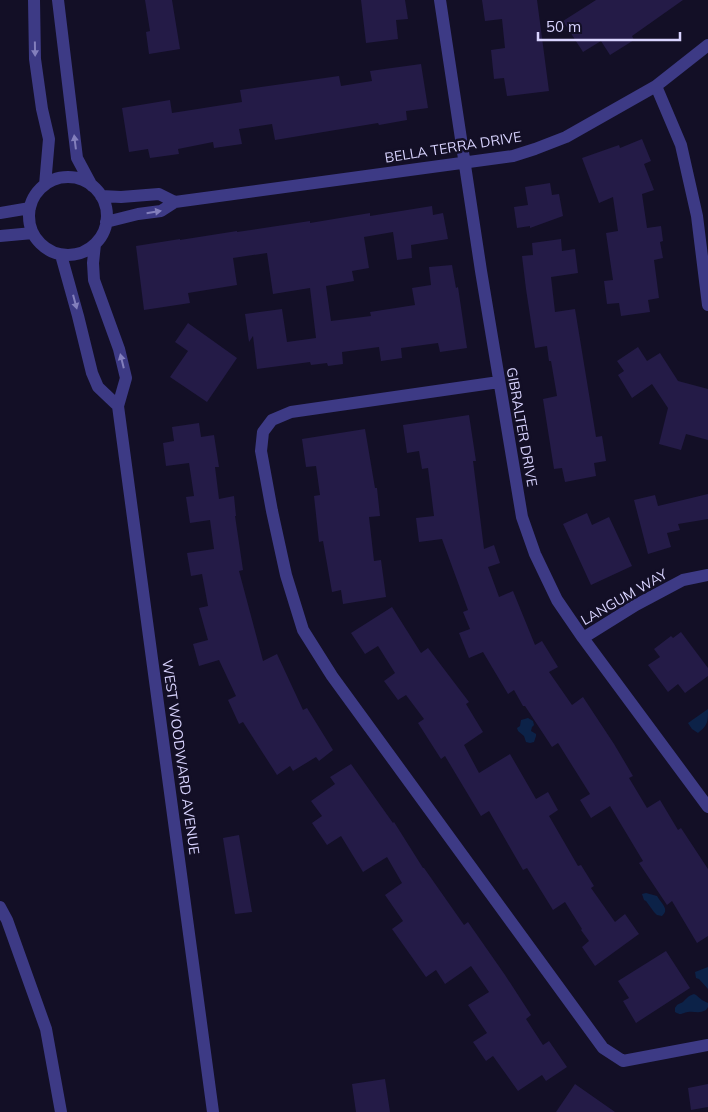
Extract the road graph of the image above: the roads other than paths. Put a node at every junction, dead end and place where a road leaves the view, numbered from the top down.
1 (34, 0) edge
2 (58, 0) edge
3 (440, 0) edge
4 (708, 44) edge
5 (656, 86) junction
6 (465, 162) junction
7 (45, 185) junction
8 (92, 186) junction
9 (101, 196) junction
10 (175, 202) junction
11 (30, 208) junction
12 (0, 213) edge
13 (106, 222) junction
14 (33, 233) junction
15 (0, 236) edge
16 (95, 244) junction
17 (61, 255) junction
18 (708, 304) edge
19 (499, 382) junction
20 (118, 406) junction
21 (708, 575) edge
22 (583, 638) junction
23 (708, 807) edge
24 (0, 907) edge
25 (708, 1045) edge
26 (61, 1112) edge
27 (213, 1112) edge

1 -> 7 street
8 -> 2 street
3 - 6 street, GIBRALTER DRIVE
4 - 5 street, BELLA TERRA DRIVE
5 - 6 street, BELLA TERRA DRIVE
5 - 18 street
6 - 10 street, BELLA TERRA DRIVE
6 - 19 street, GIBRALTER DRIVE
7 - 8 street
7 - 11 street
8 - 9 street
9 - 10 street, BELLA TERRA DRIVE
9 - 13 street
13 -> 10 street, BELLA TERRA DRIVE
11 - 12 street
11 - 14 street
13 - 16 street
14 - 15 street
14 - 17 street
16 - 17 street
20 -> 16 street, WEST WOODWARD AVENUE
17 -> 20 street
19 - 22 street, GIBRALTER DRIVE
19 - 25 street
20 - 27 street, WEST WOODWARD AVENUE
21 - 22 street, LANGUM WAY
22 - 23 street, GIBRALTER DRIVE
24 - 26 street

